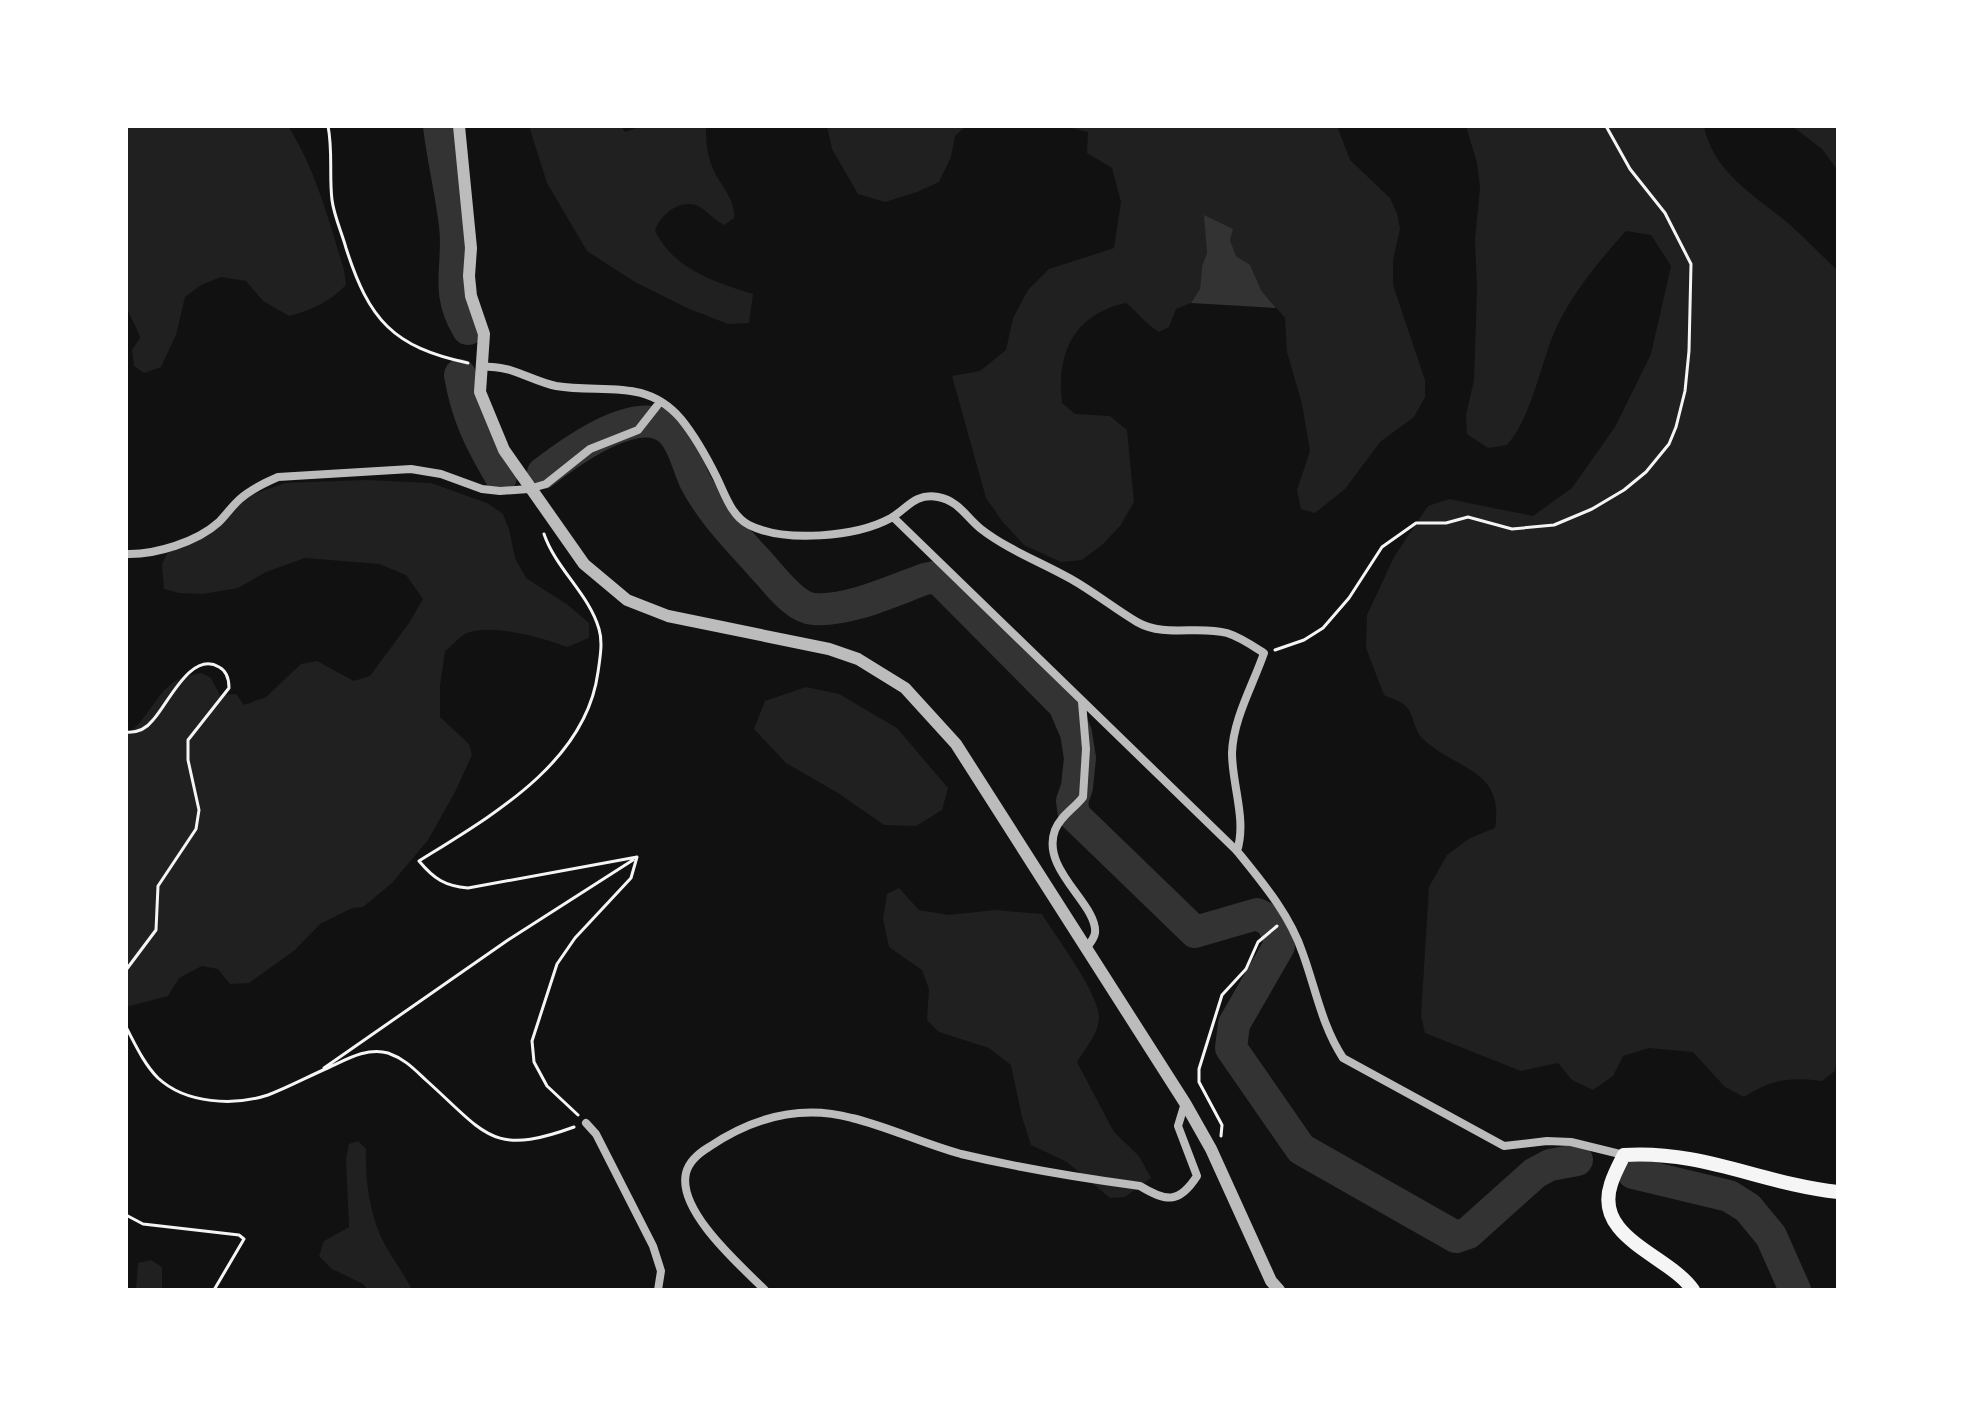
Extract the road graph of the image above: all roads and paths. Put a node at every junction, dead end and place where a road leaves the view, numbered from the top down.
1 (328, 126) edge
2 (459, 126) edge
3 (1606, 126) edge
4 (480, 365) junction
5 (660, 402) junction
6 (529, 489) junction
7 (893, 517) junction
8 (541, 527) dead end
9 (126, 554) edge
10 (1264, 653) junction
11 (1082, 702) junction
12 (126, 732) edge
13 (1237, 851) junction
14 (637, 857) junction
15 (1278, 925) dead end
16 (1086, 949) junction
17 (126, 970) edge
18 (126, 1027) edge
19 (318, 1072) junction
20 (1185, 1103) junction
21 (586, 1123) junction
22 (1211, 1149) junction
23 (1624, 1155) junction
24 (1838, 1192) edge
25 (126, 1215) edge
26 (214, 1290) edge
27 (658, 1290) edge
28 (765, 1290) edge
29 (1279, 1290) edge
30 (1693, 1290) edge

1 - 4 path
2 - 4 street
3 - 10 path
4 - 5 street
4 - 6 street
5 - 6 street
5 - 7 street
6 - 9 street
6 - 16 street
7 - 10 street
7 - 11 street
8 - 14 path
10 - 13 street
11 - 13 street
11 - 16 street
12 - 17 path
13 - 23 street
14 - 19 path
14 - 21 path
15 - 22 path
16 - 20 street
18 - 19 path
19 - 21 path
20 - 22 street
20 - 28 street
21 - 27 street
22 - 29 street
23 - 24 main road
23 - 30 main road
25 - 26 path

